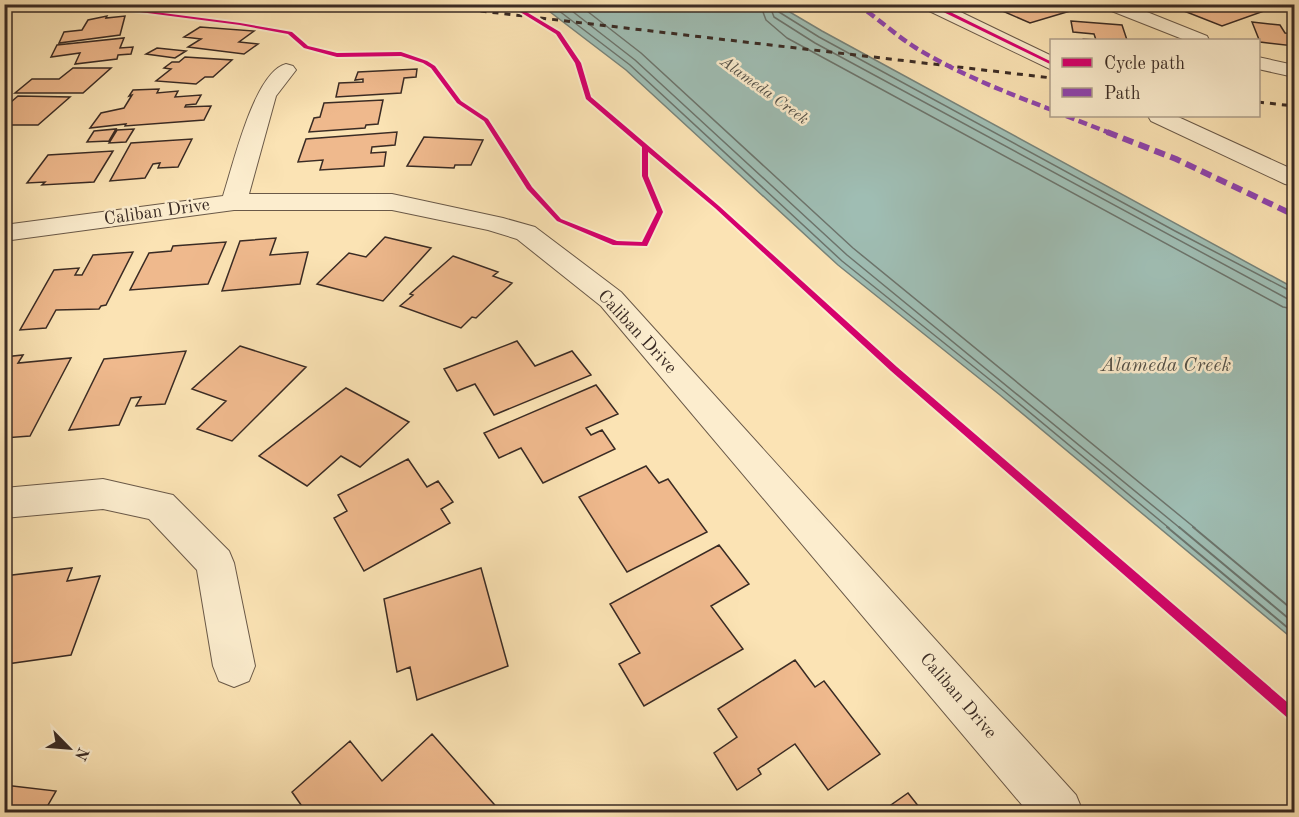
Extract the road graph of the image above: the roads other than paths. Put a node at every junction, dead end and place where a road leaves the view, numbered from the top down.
1 (929, 4) edge
2 (1110, 4) edge
3 (1198, 39) edge
4 (1050, 63) edge
5 (1266, 65) edge
6 (286, 70) dead end
7 (1294, 71) edge
8 (1161, 117) edge
9 (1294, 179) edge
10 (234, 202) junction
11 (4, 233) edge
12 (4, 503) edge
13 (234, 666) dead end
14 (1059, 813) edge

1 - 4 street
2 - 3 street
5 - 7 street
6 - 10 street
8 - 9 street
10 - 11 street, Caliban Drive
10 - 14 street, Caliban Drive
12 - 13 street

